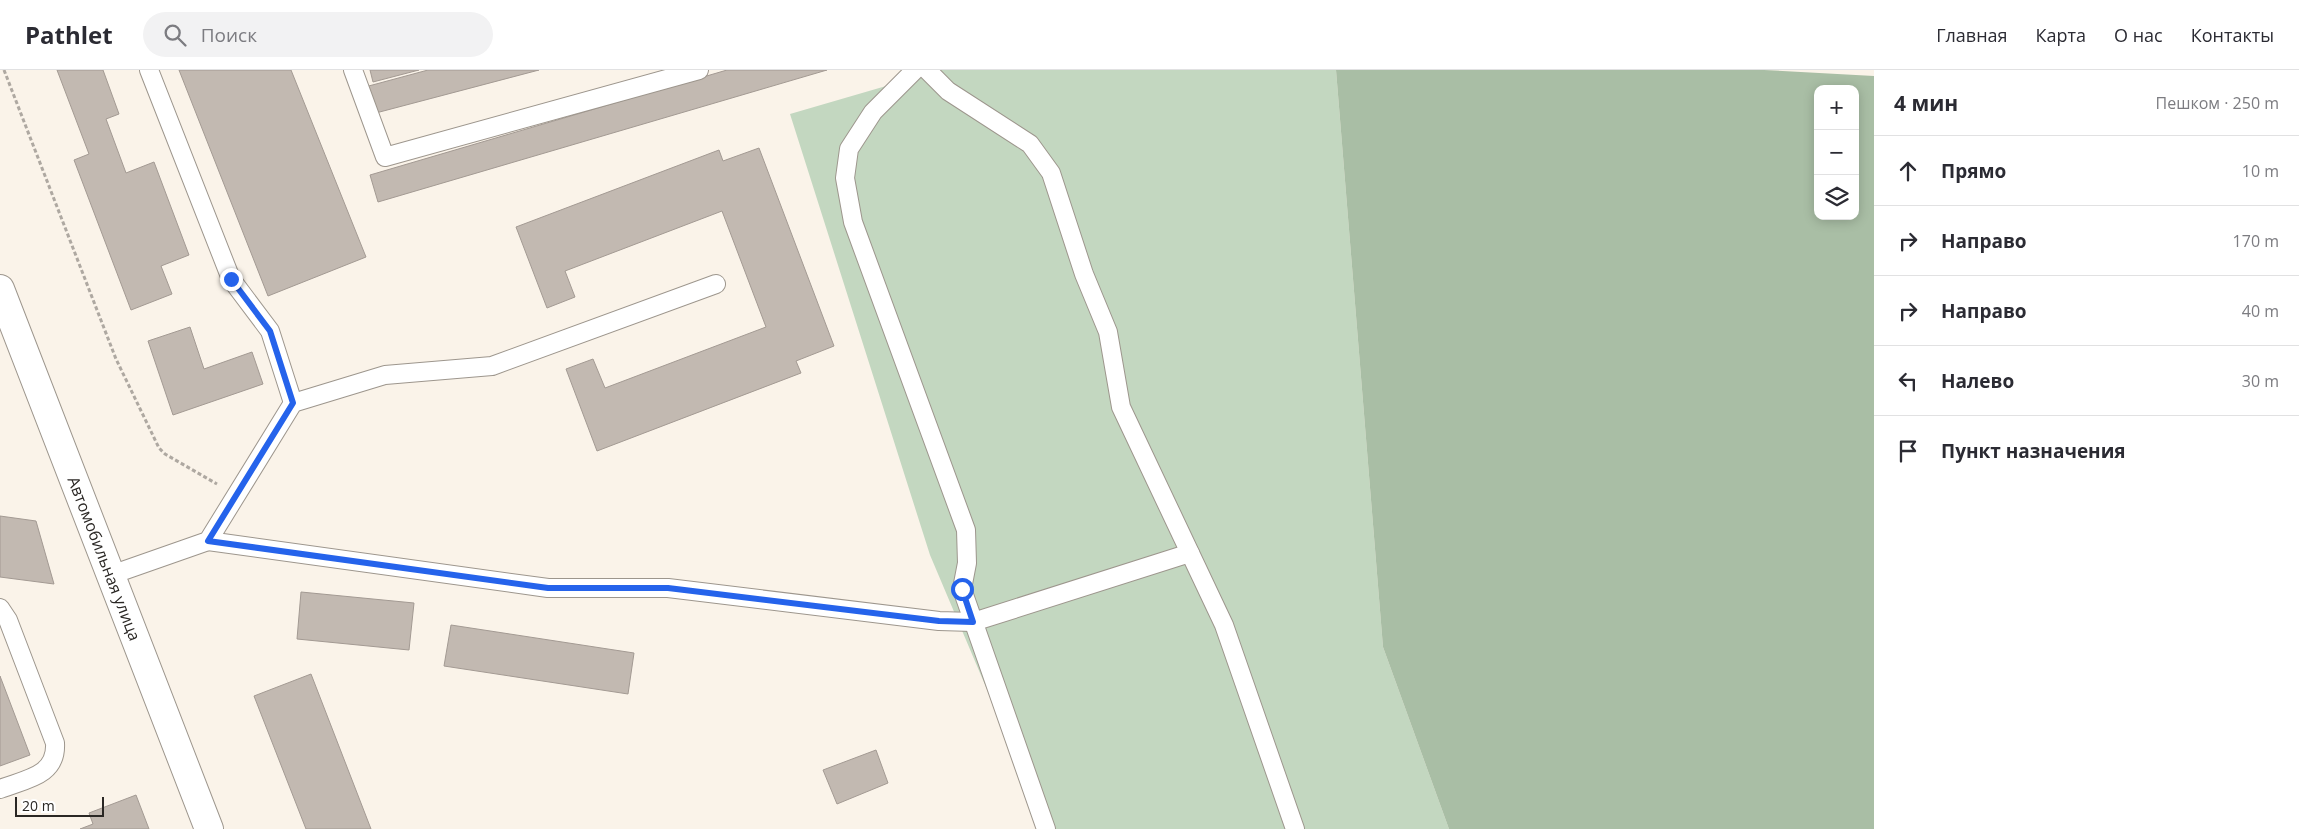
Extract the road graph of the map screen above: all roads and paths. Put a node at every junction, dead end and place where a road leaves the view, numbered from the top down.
1 (4, 70) edge
2 (149, 70) edge
3 (353, 70) edge
4 (699, 70) edge
5 (916, 70) edge
6 (927, 70) edge
7 (716, 284) dead end
8 (0, 289) edge
9 (293, 403) junction
10 (236, 495) junction
11 (208, 541) junction
12 (1190, 553) junction
13 (111, 574) junction
14 (0, 608) edge
15 (973, 622) junction
16 (0, 789) edge
17 (208, 829) edge
18 (1046, 829) edge
19 (1295, 829) edge

1 - 10 path
2 - 9 lane
3 - 4 lane
5 - 15 lane
6 - 12 lane
7 - 9 lane
8 - 13 street, Автомобильная улица
9 - 10 lane
10 - 11 lane
11 - 13 lane
11 - 15 lane
12 - 15 lane
12 - 19 lane
13 - 17 street, Автомобильная улица
14 - 16 lane
15 - 18 lane

